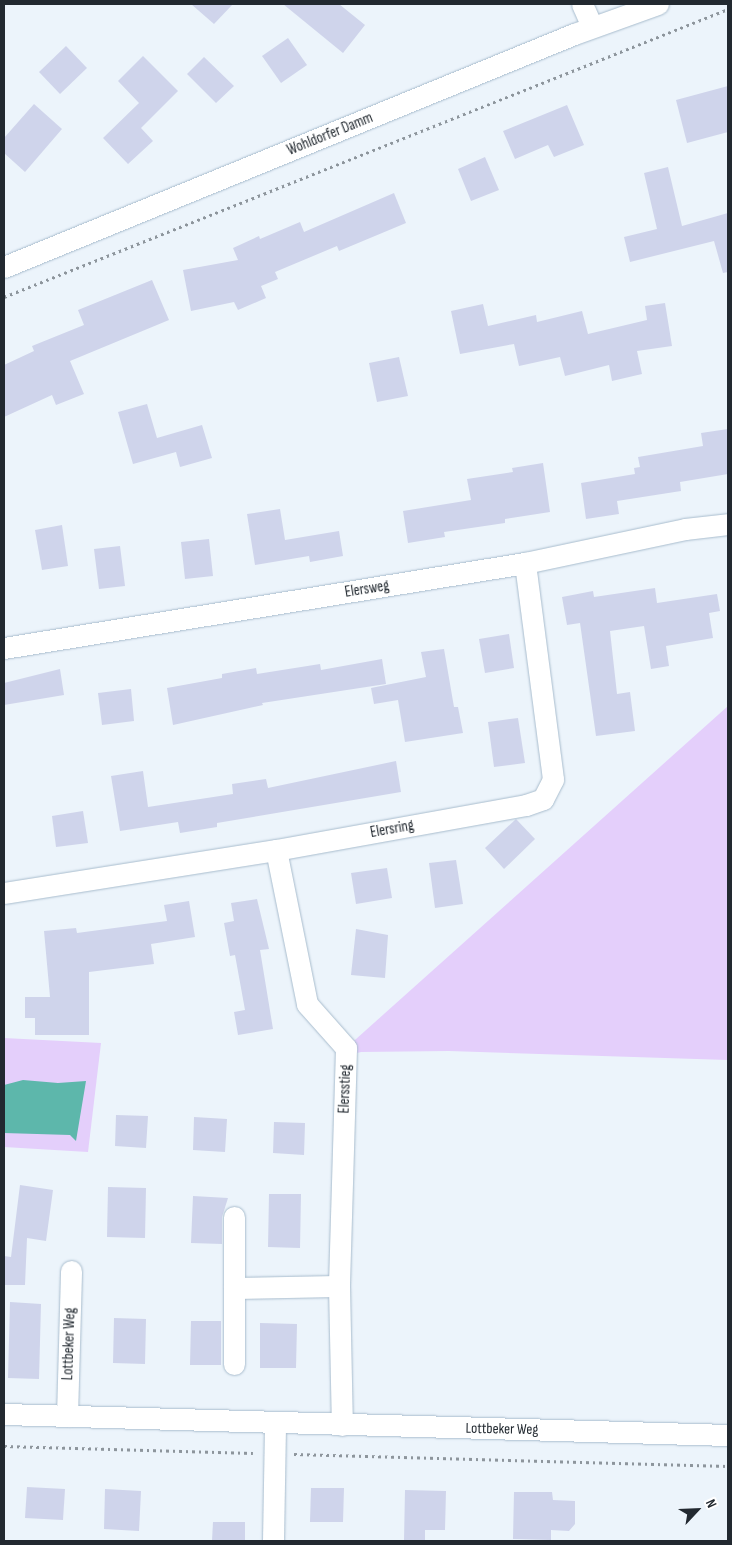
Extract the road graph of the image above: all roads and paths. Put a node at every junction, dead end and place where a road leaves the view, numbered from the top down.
1 (582, 4) edge
2 (658, 4) edge
3 (728, 9) edge
4 (592, 26) junction
5 (4, 268) edge
6 (4, 296) edge
7 (728, 524) edge
8 (524, 563) junction
9 (4, 648) edge
10 (276, 850) junction
11 (4, 893) edge
12 (234, 1217) dead end
13 (71, 1271) dead end
14 (340, 1286) junction
15 (234, 1288) junction
16 (234, 1364) dead end
17 (4, 1414) edge
18 (67, 1416) junction
19 (276, 1424) junction
20 (342, 1425) junction
21 (728, 1435) edge
22 (4, 1446) edge
23 (276, 1454) junction
24 (728, 1466) edge
25 (273, 1541) edge

1 - 4 street
2 - 4 street, Wohldorfer Damm
3 - 6 path
4 - 5 street, Wohldorfer Damm
7 - 8 street, Elersweg
8 - 9 street, Elersweg
8 - 10 street, Elersring
10 - 11 street, Elersring
10 - 14 street, Elersstieg
12 - 15 street
13 - 18 street, Lottbeker Weg
14 - 15 street
14 - 20 street, Elersstieg
15 - 16 street
17 - 18 street, Lottbeker Weg
18 - 19 street, Lottbeker Weg
19 - 20 street, Lottbeker Weg
19 - 23 street
20 - 21 street, Lottbeker Weg
22 - 23 path
23 - 24 path
23 - 25 street

